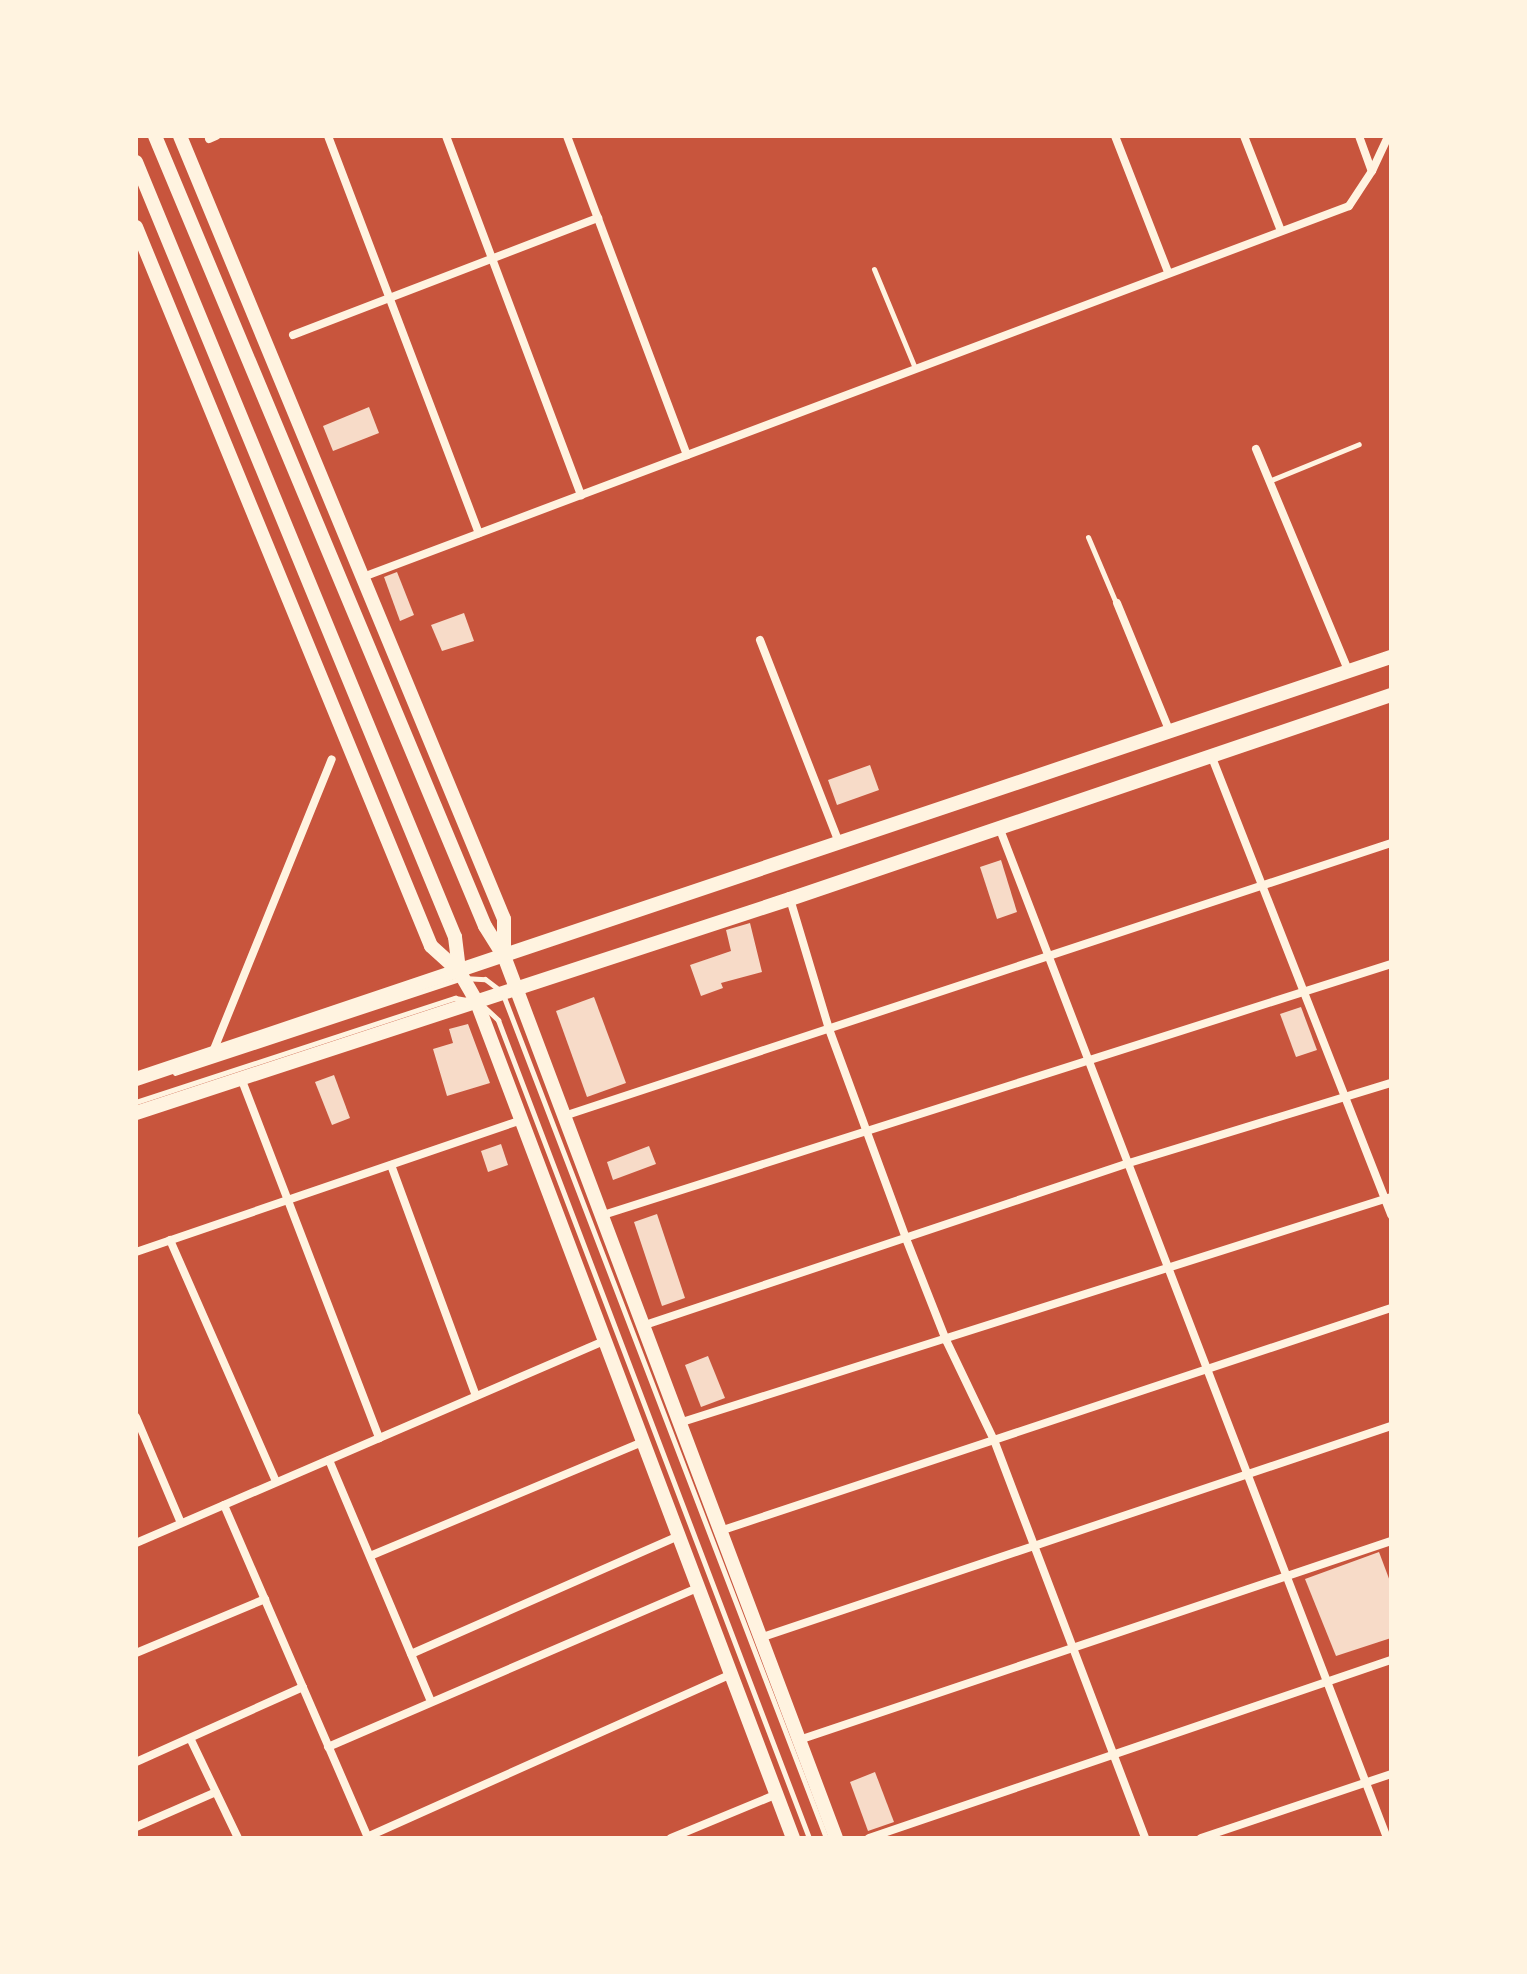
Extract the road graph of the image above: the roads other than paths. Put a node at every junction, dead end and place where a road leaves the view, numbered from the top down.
1 (155, 136) edge
2 (180, 136) edge
3 (328, 136) edge
4 (446, 136) edge
5 (567, 136) edge
6 (1115, 136) edge
7 (1244, 136) edge
8 (1359, 136) edge
9 (1388, 136) edge
10 (136, 162) edge
11 (1372, 171) junction
12 (598, 218) junction
13 (136, 227) edge
14 (1281, 231) junction
15 (492, 258) junction
16 (874, 269) dead end
17 (1168, 272) junction
18 (390, 298) junction
19 (293, 335) dead end
20 (915, 368) junction
21 (1359, 444) dead end
22 (1256, 449) dead end
23 (687, 455) junction
24 (315, 462) junction
25 (296, 470) junction
26 (1269, 481) junction
27 (581, 495) junction
28 (479, 533) junction
29 (1088, 537) dead end
30 (298, 558) junction
31 (275, 566) junction
32 (363, 577) junction
33 (1117, 603) joint
34 (760, 640) dead end
35 (1391, 657) edge
36 (1348, 670) junction
37 (1391, 695) edge
38 (1169, 730) junction
39 (1211, 755) junction
40 (332, 759) dead end
41 (999, 825) junction
42 (838, 840) junction
43 (1391, 843) edge
44 (1263, 886) junction
45 (790, 899) junction
46 (504, 956) junction
47 (1049, 956) junction
48 (1391, 964) edge
49 (461, 974) junction
50 (509, 990) junction
51 (1305, 994) junction
52 (476, 1000) junction
53 (829, 1029) junction
54 (211, 1055) junction
55 (1089, 1061) junction
56 (241, 1078) junction
57 (136, 1079) edge
58 (1391, 1083) edge
59 (136, 1086) edge
60 (1346, 1099) junction
61 (136, 1102) edge
62 (136, 1113) edge
63 (564, 1116) junction
64 (521, 1120) junction
65 (868, 1132) junction
66 (1129, 1163) junction
67 (391, 1165) junction
68 (1388, 1198) edge
69 (286, 1201) junction
70 (1391, 1215) edge
71 (600, 1216) junction
72 (905, 1236) junction
73 (170, 1240) junction
74 (136, 1252) edge
75 (1169, 1269) junction
76 (1391, 1308) edge
77 (641, 1326) junction
78 (946, 1340) junction
79 (604, 1341) junction
80 (1207, 1369) junction
81 (476, 1396) junction
82 (136, 1417) edge
83 (678, 1423) junction
84 (1391, 1426) edge
85 (379, 1438) junction
86 (994, 1440) junction
87 (642, 1442) junction
88 (329, 1460) junction
89 (1248, 1474) junction
90 (276, 1482) junction
91 (224, 1505) junction
92 (181, 1523) junction
93 (719, 1531) junction
94 (678, 1536) junction
95 (1391, 1541) edge
96 (136, 1543) edge
97 (1035, 1546) junction
98 (370, 1556) junction
99 (1287, 1576) junction
100 (698, 1588) junction
101 (265, 1599) junction
102 (760, 1638) junction
103 (1073, 1647) junction
104 (136, 1653) edge
105 (411, 1654) junction
106 (1391, 1660) edge
107 (731, 1674) junction
108 (1327, 1681) junction
109 (303, 1687) junction
110 (431, 1701) junction
111 (191, 1740) junction
112 (799, 1740) junction
113 (328, 1747) junction
114 (1114, 1755) junction
115 (136, 1762) edge
116 (1391, 1774) edge
117 (1366, 1782) junction
118 (216, 1792) junction
119 (777, 1794) junction
120 (136, 1827) edge
121 (368, 1837) edge
122 (238, 1838) edge
123 (671, 1838) edge
124 (793, 1838) edge
125 (809, 1838) edge
126 (826, 1838) edge
127 (836, 1838) edge
128 (869, 1838) edge
129 (1145, 1838) edge
130 (1201, 1838) edge
131 (1387, 1838) edge

1 - 25 main road
2 - 24 main road
3 - 18 street
4 - 15 street
5 - 12 street
6 - 17 street
7 - 14 street
8 - 11 street
9 - 11 street
10 - 30 main road
11 - 14 street
12 - 15 street
12 - 23 street
13 - 31 main road
14 - 17 street
15 - 18 street
15 - 27 street
16 - 20 lane
17 - 20 street
18 - 19 street
18 - 28 street
20 - 23 street
21 - 26 lane
22 - 26 street
23 - 27 street
24 - 25 main road
24 - 32 main road
25 - 46 main road
26 - 36 street
27 - 28 street
28 - 32 street
29 - 33 lane
30 - 31 main road
30 - 49 main road
31 - 49 main road
32 - 46 main road
33 - 38 street
34 - 42 street
35 - 36 main road
36 - 38 main road
37 - 39 main road
38 - 42 main road
39 - 41 main road
39 - 44 street
40 - 54 street
41 - 45 main road
41 - 47 street
42 - 46 main road
43 - 44 street
44 - 47 street
44 - 51 street
45 - 50 main road
45 - 53 street
46 - 49 main road
46 - 50 main road
47 - 53 street
47 - 55 street
48 - 51 street
49 - 50 lane
49 - 52 main road
49 - 54 main road
49 - 59 lane
50 - 52 main road
50 - 63 main road
50 - 126 lane
51 - 55 street
51 - 60 street
52 - 56 main road
52 - 61 lane
52 - 64 main road
52 - 125 lane
53 - 63 street
53 - 65 street
54 - 57 main road
55 - 65 street
55 - 66 street
56 - 62 main road
56 - 69 street
58 - 60 street
60 - 66 street
60 - 68 street
63 - 71 main road
64 - 67 street
64 - 79 main road
65 - 71 street
65 - 72 street
66 - 72 street
66 - 75 street
67 - 69 street
67 - 81 street
68 - 70 street
68 - 75 street
69 - 73 street
69 - 85 street
71 - 77 main road
72 - 77 street
72 - 78 street
73 - 74 street
73 - 90 street
75 - 78 street
75 - 80 street
76 - 80 street
77 - 83 main road
78 - 83 street
78 - 86 street
79 - 81 street
79 - 87 main road
80 - 86 street
80 - 89 street
81 - 85 street
82 - 92 street
83 - 93 main road
84 - 89 street
85 - 88 street
86 - 93 street
86 - 97 street
87 - 94 main road
87 - 98 street
88 - 90 street
88 - 98 street
89 - 97 street
89 - 99 street
90 - 91 street
91 - 92 street
91 - 101 street
92 - 96 street
93 - 102 main road
94 - 100 main road
94 - 105 street
95 - 99 street
97 - 102 street
97 - 103 street
98 - 105 street
99 - 103 street
99 - 108 street
100 - 107 main road
100 - 110 street
101 - 104 street
101 - 109 street
102 - 112 main road
103 - 112 street
103 - 114 street
105 - 110 street
106 - 108 street
107 - 119 main road
107 - 121 street
108 - 114 street
108 - 117 street
109 - 111 street
109 - 113 street
110 - 113 street
111 - 115 street
111 - 118 street
112 - 127 main road
113 - 121 street
114 - 128 street
114 - 129 street
116 - 117 street
117 - 130 street
117 - 131 street
118 - 120 street
118 - 122 street
119 - 123 street
119 - 124 main road

